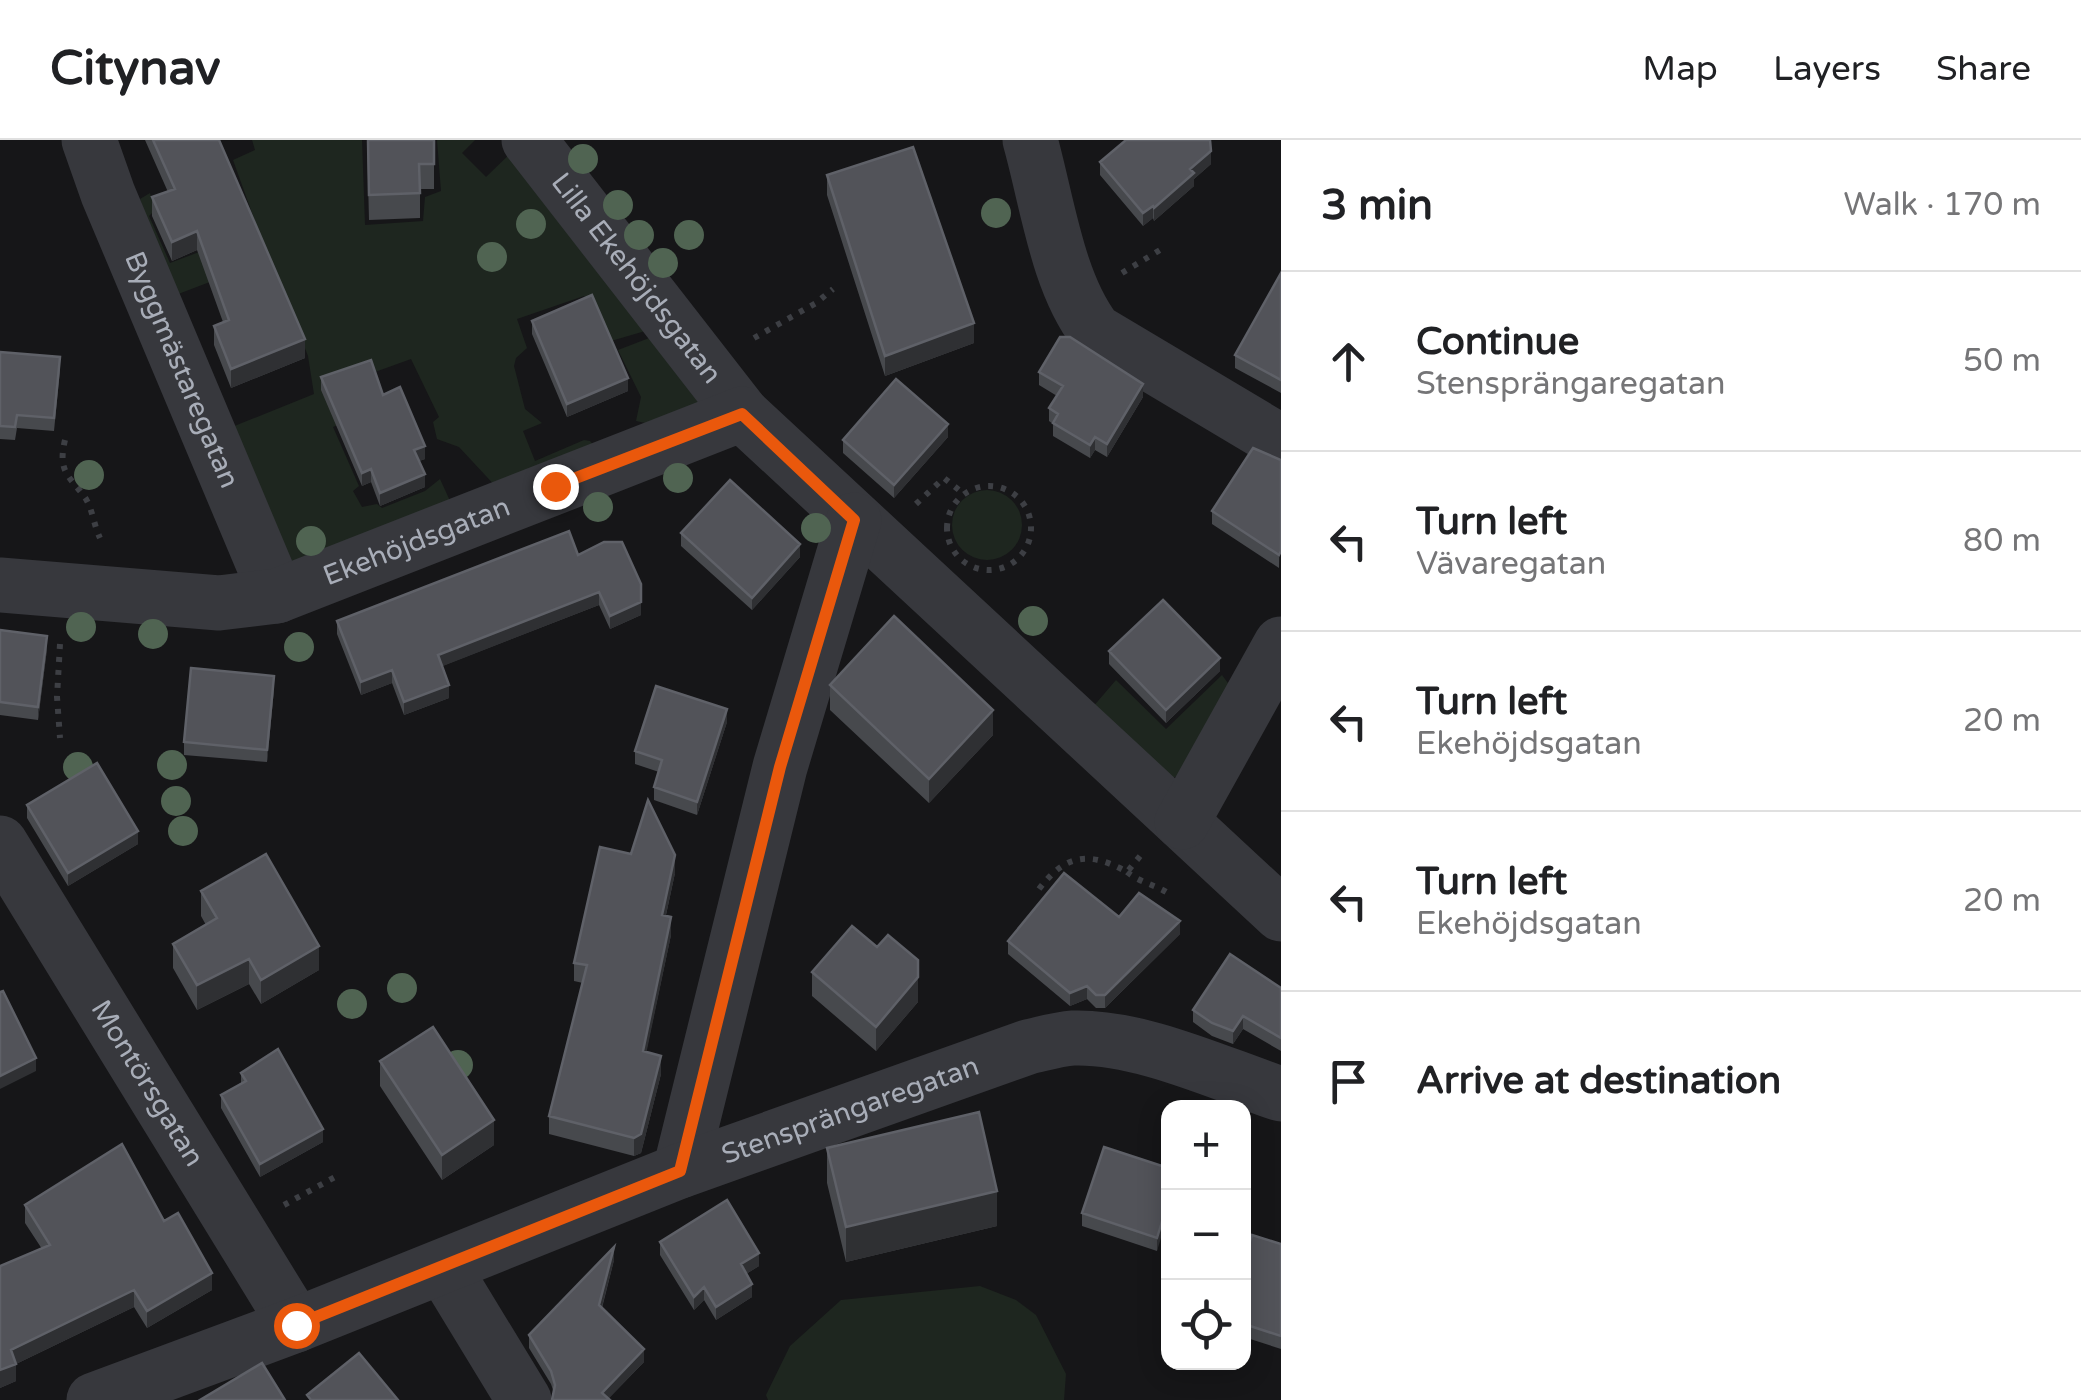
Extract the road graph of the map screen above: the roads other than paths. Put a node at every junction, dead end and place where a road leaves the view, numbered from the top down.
1 (89, 140) edge
2 (530, 140) edge
3 (1030, 140) edge
4 (742, 414) junction
5 (1281, 442) edge
6 (854, 520) junction
7 (0, 586) edge
8 (277, 596) junction
9 (1281, 644) edge
10 (1178, 818) junction
11 (0, 842) edge
12 (1281, 914) edge
13 (1281, 1094) edge
14 (680, 1171) junction
15 (443, 1267) junction
16 (296, 1325) junction
17 (94, 1400) edge
18 (524, 1400) edge

1 - 8 street, Byggmästaregatan
2 - 4 street, Lilla Ekehöjdsgatan
3 - 5 street
4 - 6 street
4 - 8 street, Ekehöjdsgatan
6 - 10 street
6 - 14 street
7 - 8 street, Ekehöjdsgatan
9 - 10 street
10 - 12 street
11 - 16 street, Montörsgatan
13 - 14 street, Stensprängaregatan
14 - 15 street, Stensprängaregatan
15 - 16 street, Stensprängaregatan
15 - 18 street
16 - 17 street, Stensprängaregatan

